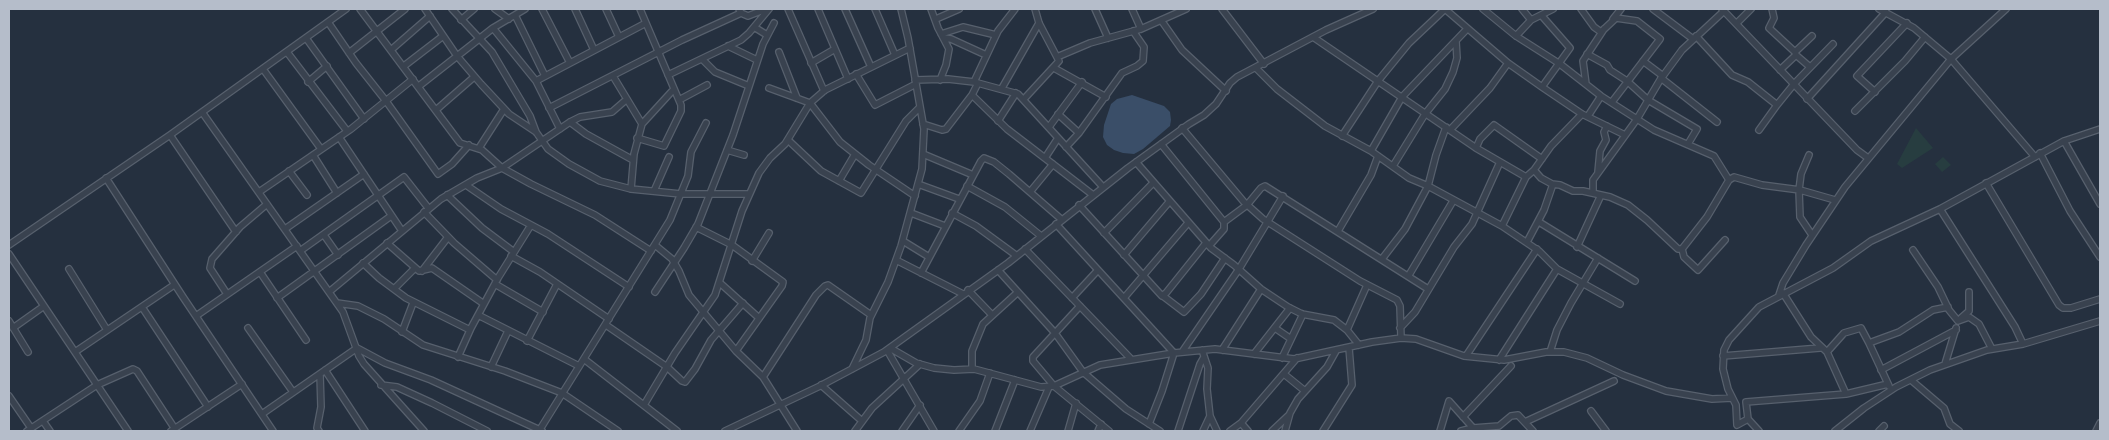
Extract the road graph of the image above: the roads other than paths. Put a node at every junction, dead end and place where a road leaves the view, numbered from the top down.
1 (346, 9) edge
2 (360, 9) edge
3 (405, 9) edge
4 (452, 9) edge
5 (474, 9) edge
6 (497, 9) edge
7 (525, 9) edge
8 (542, 9) edge
9 (574, 9) edge
10 (606, 9) edge
11 (640, 9) edge
12 (767, 9) edge
13 (788, 9) edge
14 (818, 9) edge
15 (845, 9) edge
16 (875, 9) edge
17 (901, 9) edge
18 (931, 9) edge
19 (959, 9) edge
20 (1035, 9) edge
21 (1095, 9) edge
22 (1132, 9) edge
23 (1186, 9) edge
24 (1222, 9) edge
25 (1352, 9) edge
26 (1373, 9) edge
27 (1445, 9) edge
28 (1483, 9) edge
29 (1522, 9) edge
30 (1553, 9) edge
31 (1581, 9) edge
32 (1621, 9) edge
33 (1652, 9) edge
34 (1751, 9) edge
35 (1772, 9) edge
36 (1879, 9) edge
37 (2006, 9) edge
38 (1013, 10) edge
39 (1723, 10) edge
40 (427, 11) edge
41 (740, 11) edge
42 (1886, 12) junction
43 (516, 15) junction
44 (1356, 16) junction
45 (1542, 16) junction
46 (509, 19) junction
47 (936, 19) junction
48 (461, 20) junction
49 (1161, 20) junction
50 (1531, 20) junction
51 (328, 22) junction
52 (646, 23) junction
53 (774, 23) dead end
54 (1039, 23) junction
55 (1737, 23) junction
56 (1907, 23) junction
57 (754, 27) junction
58 (493, 28) junction
59 (1140, 29) junction
60 (1467, 29) junction
61 (377, 31) junction
62 (1133, 31) junction
63 (1602, 32) junction
64 (767, 35) junction
65 (996, 35) junction
66 (443, 36) junction
67 (942, 36) junction
68 (1516, 36) junction
69 (1812, 36) dead end
70 (619, 37) junction
71 (1313, 37) junction
72 (1925, 37) junction
73 (306, 38) junction
74 (1108, 38) junction
75 (1695, 38) junction
76 (480, 39) junction
77 (1456, 41) junction
78 (1833, 44) dead end
79 (728, 46) junction
80 (910, 48) junction
81 (835, 49) junction
82 (391, 50) junction
83 (594, 50) junction
84 (287, 52) junction
85 (349, 52) junction
86 (658, 52) junction
87 (779, 52) dead end
88 (1795, 53) junction
89 (1587, 54) junction
90 (895, 55) junction
91 (986, 55) junction
92 (457, 56) junction
93 (1057, 57) junction
94 (702, 58) junction
95 (1951, 59) junction
96 (758, 60) junction
97 (1643, 62) junction
98 (570, 63) junction
99 (811, 63) junction
100 (1508, 63) junction
101 (1264, 64) junction
102 (1560, 64) junction
103 (328, 66) junction
104 (404, 66) junction
105 (871, 67) junction
106 (1810, 67) junction
107 (1054, 68) junction
108 (1256, 68) junction
109 (263, 69) junction
110 (1780, 70) junction
111 (856, 74) junction
112 (668, 75) junction
113 (545, 76) junction
114 (613, 76) junction
115 (474, 77) junction
116 (1662, 77) junction
117 (848, 78) junction
118 (413, 79) junction
119 (940, 80) junction
120 (536, 81) junction
121 (1378, 81) junction
122 (1627, 81) junction
123 (308, 82) junction
124 (916, 82) junction
125 (976, 82) junction
126 (1082, 82) junction
127 (1586, 84) junction
128 (1794, 84) junction
129 (707, 85) dead end
130 (419, 86) junction
131 (749, 86) junction
132 (674, 88) junction
133 (770, 88) dead end
134 (1002, 88) junction
135 (1542, 88) junction
136 (824, 91) junction
137 (1226, 91) junction
138 (1875, 92) junction
139 (1016, 93) junction
140 (972, 95) junction
141 (1601, 96) junction
142 (1106, 97) junction
143 (1402, 97) junction
144 (797, 98) junction
145 (627, 99) junction
146 (1024, 99) junction
147 (1807, 99) junction
148 (679, 100) junction
149 (1648, 100) junction
150 (386, 101) junction
151 (810, 102) junction
152 (1612, 102) junction
153 (1777, 105) junction
154 (920, 107) junction
155 (504, 108) junction
156 (549, 108) junction
157 (436, 110) junction
158 (1856, 111) dead end
159 (202, 112) junction
160 (1058, 114) junction
161 (1425, 114) junction
162 (1582, 114) junction
163 (1588, 116) junction
164 (364, 119) junction
165 (1637, 119) junction
166 (998, 121) junction
167 (570, 122) junction
168 (1717, 122) dead end
169 (706, 123) dead end
170 (642, 124) junction
171 (923, 124) junction
172 (1607, 126) junction
173 (1049, 127) junction
174 (1182, 128) junction
175 (1448, 128) junction
176 (560, 129) junction
177 (2100, 129) edge
178 (1758, 130) dead end
179 (347, 132) junction
180 (536, 132) junction
181 (1079, 133) junction
182 (170, 134) junction
183 (1625, 135) junction
184 (339, 136) junction
185 (1342, 136) junction
186 (637, 138) junction
187 (1058, 138) junction
188 (788, 140) junction
189 (2064, 141) junction
190 (542, 142) junction
191 (1161, 144) junction
192 (1688, 144) junction
193 (469, 145) junction
194 (1066, 147) junction
195 (480, 148) junction
196 (1476, 148) junction
197 (321, 149) junction
198 (727, 150) junction
199 (1371, 151) junction
200 (744, 154) dead end
201 (855, 154) junction
202 (923, 154) junction
203 (312, 155) junction
204 (1809, 155) dead end
205 (2038, 155) junction
206 (1378, 156) junction
207 (669, 157) dead end
208 (1045, 158) junction
209 (1868, 158) junction
210 (1542, 159) junction
211 (633, 160) junction
212 (1136, 162) junction
213 (1500, 162) junction
214 (1053, 164) junction
215 (1394, 166) junction
216 (502, 168) junction
217 (876, 170) junction
218 (1534, 170) junction
219 (289, 171) junction
220 (1598, 172) junction
221 (364, 174) junction
222 (973, 175) junction
223 (1526, 177) junction
224 (106, 178) junction
225 (1729, 180) junction
226 (839, 181) junction
227 (1153, 183) junction
228 (1986, 183) junction
229 (918, 184) junction
230 (1553, 184) junction
231 (466, 185) junction
232 (966, 186) junction
233 (1428, 186) junction
234 (1103, 187) junction
235 (630, 189) junction
236 (1798, 190) junction
237 (654, 191) junction
238 (259, 192) junction
239 (1030, 192) junction
240 (337, 193) junction
241 (1593, 193) junction
242 (681, 194) junction
243 (709, 194) junction
244 (749, 194) junction
245 (307, 195) dead end
246 (447, 195) junction
247 (1093, 195) junction
248 (1601, 195) junction
249 (915, 196) junction
250 (1283, 196) junction
251 (378, 197) junction
252 (959, 199) junction
253 (1835, 200) junction
254 (1453, 201) junction
255 (1169, 202) junction
256 (267, 204) junction
257 (2100, 204) edge
258 (1079, 205) junction
259 (1247, 205) junction
260 (1940, 208) junction
261 (426, 210) junction
262 (911, 213) junction
263 (952, 213) junction
264 (1476, 213) junction
265 (391, 216) junction
266 (1061, 220) junction
267 (1224, 222) junction
268 (1267, 222) junction
269 (1538, 222) junction
270 (1188, 223) junction
271 (1056, 224) junction
272 (531, 225) junction
273 (945, 226) junction
274 (1502, 226) junction
275 (696, 227) junction
276 (285, 229) junction
277 (402, 231) junction
278 (1338, 231) junction
279 (236, 232) junction
280 (769, 233) dead end
281 (1104, 233) junction
282 (324, 235) junction
283 (1812, 235) junction
284 (1041, 236) junction
285 (448, 237) junction
286 (1725, 240) dead end
287 (903, 241) junction
288 (1527, 242) junction
289 (387, 243) junction
290 (9, 245) edge
291 (655, 245) junction
292 (732, 245) junction
293 (1207, 245) junction
294 (1578, 248) junction
295 (298, 249) junction
296 (1537, 249) junction
297 (1682, 249) junction
298 (1025, 250) junction
299 (1913, 250) dead end
300 (651, 251) junction
301 (9, 254) edge
302 (513, 254) junction
303 (338, 255) junction
304 (1124, 255) junction
305 (1017, 256) junction
306 (929, 257) junction
307 (2100, 257) edge
308 (1224, 258) junction
309 (1598, 258) junction
310 (1382, 259) junction
311 (896, 260) junction
312 (752, 261) junction
313 (363, 263) junction
314 (675, 264) junction
315 (415, 268) junction
316 (1557, 268) junction
317 (69, 269) dead end
318 (1239, 269) junction
319 (998, 270) junction
320 (1098, 270) junction
321 (260, 272) junction
322 (315, 272) junction
323 (422, 272) junction
324 (920, 273) junction
325 (1408, 275) junction
326 (1144, 277) junction
327 (496, 282) junction
328 (1635, 282) dead end
329 (720, 283) junction
330 (1582, 283) junction
331 (557, 284) junction
332 (174, 285) junction
333 (1367, 285) junction
334 (629, 287) junction
335 (1428, 288) junction
336 (394, 289) junction
337 (1262, 289) junction
338 (329, 292) junction
339 (655, 292) dead end
340 (966, 292) junction
341 (1018, 292) junction
342 (1969, 292) dead end
343 (228, 294) junction
344 (1781, 294) junction
345 (1163, 296) junction
346 (277, 298) junction
347 (1072, 298) junction
348 (1124, 298) junction
349 (2100, 299) edge
350 (337, 303) junction
351 (413, 303) junction
352 (743, 303) junction
353 (484, 304) junction
354 (1620, 304) dead end
355 (44, 306) junction
356 (142, 306) junction
357 (1080, 306) junction
358 (1948, 307) junction
359 (1290, 308) junction
360 (543, 312) junction
361 (703, 312) junction
362 (1303, 314) junction
363 (871, 315) junction
364 (992, 315) junction
365 (196, 316) junction
366 (478, 316) junction
367 (760, 318) junction
368 (9, 321) edge
369 (1958, 321) junction
370 (2100, 321) edge
371 (608, 322) junction
372 (13, 328) junction
373 (248, 328) dead end
374 (1274, 328) junction
375 (1400, 328) junction
376 (107, 330) junction
377 (470, 330) junction
378 (719, 330) junction
379 (1347, 330) junction
380 (1956, 330) junction
381 (508, 331) junction
382 (402, 332) junction
383 (1055, 332) junction
384 (1401, 338) junction
385 (1291, 339) junction
386 (306, 340) dead end
387 (527, 341) junction
388 (1869, 343) junction
389 (2023, 344) junction
390 (1359, 345) junction
391 (357, 348) junction
392 (1349, 348) junction
393 (1820, 348) junction
394 (889, 349) junction
395 (1992, 349) junction
396 (736, 350) junction
397 (1202, 350) junction
398 (1222, 350) junction
399 (1336, 351) junction
400 (28, 352) dead end
401 (74, 352) junction
402 (1182, 352) junction
403 (1550, 352) junction
404 (1827, 352) junction
405 (1174, 353) junction
406 (1254, 354) junction
407 (1466, 356) junction
408 (1723, 356) junction
409 (458, 357) junction
410 (1204, 357) junction
411 (1130, 358) junction
412 (1282, 358) junction
413 (1297, 358) junction
414 (584, 359) junction
415 (1500, 360) junction
416 (920, 364) junction
417 (1945, 364) junction
418 (579, 366) junction
419 (1511, 366) dead end
420 (491, 367) junction
421 (666, 367) junction
422 (852, 368) junction
423 (972, 369) junction
424 (1881, 370) junction
425 (322, 372) junction
426 (1084, 372) junction
427 (990, 374) junction
428 (1284, 374) junction
429 (763, 377) junction
430 (904, 377) junction
431 (1015, 380) junction
432 (1911, 380) junction
433 (1614, 381) dead end
434 (242, 384) junction
435 (1888, 384) junction
436 (97, 385) junction
437 (381, 385) junction
438 (821, 385) junction
439 (1051, 386) junction
440 (1306, 391) junction
441 (1890, 391) junction
442 (293, 392) junction
443 (562, 393) junction
444 (1846, 394) junction
445 (9, 396) edge
446 (1732, 398) junction
447 (1076, 403) junction
448 (644, 405) junction
449 (782, 405) junction
450 (920, 405) junction
451 (208, 407) junction
452 (1591, 411) dead end
453 (1290, 413) junction
454 (262, 414) junction
455 (1210, 416) junction
456 (1463, 417) junction
457 (1748, 419) junction
458 (1850, 420) junction
459 (43, 421) junction
460 (862, 421) junction
461 (1525, 422) junction
462 (1241, 423) junction
463 (2100, 423) edge
464 (1100, 424) junction
465 (1149, 424) junction
466 (1884, 426) dead end
467 (418, 428) edge
468 (1474, 429) edge
469 (1501, 429) edge
470 (29, 430) edge
471 (173, 430) edge
472 (50, 431) edge
473 (128, 431) edge
474 (273, 431) edge
475 (319, 431) edge
476 (365, 431) edge
477 (424, 431) edge
478 (487, 431) edge
479 (540, 431) edge
480 (618, 431) edge
481 (677, 431) edge
482 (725, 431) edge
483 (797, 431) edge
484 (855, 431) edge
485 (902, 431) edge
486 (934, 431) edge
487 (960, 431) edge
488 (995, 431) edge
489 (1030, 431) edge
490 (1068, 431) edge
491 (1098, 431) edge
492 (1109, 431) edge
493 (1160, 431) edge
494 (1178, 431) edge
495 (1203, 431) edge
496 (1217, 431) edge
497 (1230, 431) edge
498 (1248, 431) edge
499 (1272, 431) edge
500 (1285, 431) edge
501 (1323, 431) edge
502 (1440, 431) edge
503 (1461, 431) edge
504 (1533, 431) edge
505 (1606, 431) edge
506 (1759, 431) edge
507 (1835, 431) edge
508 (1841, 431) edge
509 (1879, 431) edge
510 (1959, 431) edge
511 (2096, 431) edge

1 - 51 street
2 - 61 street
3 - 61 street
4 - 48 street
5 - 48 street
6 - 46 street
7 - 43 street
8 - 98 street
9 - 83 street
10 - 70 street
11 - 52 street
12 - 41 street
12 - 57 street
13 - 99 street
14 - 81 street
15 - 105 street
16 - 90 street
17 - 80 street
18 - 47 street
19 - 47 street
20 - 54 street
21 - 74 street
22 - 59 street
23 - 49 street
24 - 101 street
25 - 44 street
26 - 44 street
27 - 60 street
27 - 121 street
28 - 68 street
29 - 50 street
30 - 45 street
31 - 63 street
32 - 63 street
33 - 75 street
34 - 55 street
35 - 88 street
36 - 42 street
37 - 95 street
38 - 65 street
39 - 55 street
39 - 75 street
40 - 66 street
40 - 82 street
41 - 86 street
42 - 56 street
42 - 147 street
43 - 46 street
43 - 113 street
44 - 71 street
45 - 50 street
45 - 102 street
46 - 58 street
47 - 67 street
48 - 76 street
49 - 59 street
49 - 137 street
50 - 68 street
51 - 73 street
51 - 85 street
52 - 70 street
52 - 86 street
53 - 64 street
54 - 93 street
54 - 134 street
55 - 110 street
56 - 72 street
56 - 138 street
57 - 64 street
57 - 79 street
58 - 76 street
58 - 120 street
59 - 62 street
60 - 77 street
60 - 100 street
61 - 82 street
61 - 85 street
62 - 74 street
62 - 142 street
63 - 89 street
63 - 97 street
64 - 96 street
65 - 67 street
65 - 91 street
66 - 92 street
66 - 104 street
67 - 91 street
67 - 119 street
68 - 102 street
69 - 88 street
70 - 83 street
71 - 101 street
71 - 121 street
72 - 95 street
72 - 138 street
73 - 84 street
73 - 103 street
74 - 93 street
75 - 116 street
75 - 153 street
76 - 92 street
76 - 180 street
77 - 143 street
77 - 161 street
78 - 106 street
79 - 94 street
79 - 96 street
80 - 90 street
80 - 124 street
81 - 99 street
81 - 117 street
82 - 104 street
83 - 98 street
84 - 109 street
84 - 123 street
85 - 150 street
86 - 112 street
86 - 114 street
87 - 144 street
88 - 106 street
88 - 110 street
89 - 122 street
89 - 127 street
90 - 105 street
91 - 125 street
92 - 115 street
92 - 130 street
93 - 107 street
94 - 112 street
94 - 131 street
95 - 205 street
95 - 209 street
96 - 131 street
97 - 116 street
97 - 122 street
98 - 113 street
99 - 136 street
100 - 135 street
100 - 175 street
101 - 108 street
102 - 127 street
102 - 135 street
103 - 123 street
103 - 164 street
104 - 118 street
105 - 111 street
106 - 128 street
107 - 126 street
107 - 146 street
108 - 137 street
108 - 185 street
109 - 159 street
109 - 197 street
110 - 128 street
111 - 117 street
111 - 124 street
112 - 132 street
113 - 120 street
114 - 145 street
114 - 156 street
115 - 155 street
115 - 157 street
116 - 149 street
116 - 168 street
117 - 136 street
118 - 130 street
118 - 150 street
119 - 124 street
119 - 125 street
120 - 156 street
121 - 143 street
121 - 185 street
122 - 149 street
122 - 152 street
123 - 179 street
124 - 154 street
125 - 134 street
125 - 140 street
126 - 142 street
126 - 160 street
127 - 141 street
128 - 147 street
128 - 153 street
129 - 148 street
130 - 157 street
131 - 198 street
132 - 148 street
132 - 170 street
133 - 144 street
134 - 139 street
135 - 162 street
136 - 151 street
137 - 174 street
138 - 158 street
139 - 146 street
139 - 166 street
140 - 166 street
140 - 171 street
141 - 152 street
141 - 163 street
142 - 181 street
143 - 161 street
143 - 199 street
144 - 151 street
145 - 167 street
145 - 170 street
146 - 173 street
147 - 209 street
148 - 186 street
149 - 165 street
149 - 192 street
150 - 164 street
150 - 193 street
151 - 188 street
151 - 201 street
152 - 165 street
153 - 178 street
154 - 171 street
154 - 217 street
155 - 180 street
155 - 195 street
156 - 176 street
157 - 193 street
159 - 182 street
159 - 238 street
160 - 173 street
160 - 181 street
161 - 175 street
161 - 215 street
162 - 163 street
162 - 210 street
163 - 172 street
164 - 179 street
165 - 183 street
165 - 192 street
166 - 208 street
167 - 176 street
167 - 211 street
169 - 242 street
170 - 186 street
171 - 202 street
172 - 183 street
172 - 220 street
173 - 187 street
174 - 191 street
174 - 259 street
175 - 196 street
175 - 233 street
176 - 190 street
177 - 189 street
179 - 184 street
180 - 190 street
181 - 194 street
182 - 224 street
182 - 279 street
183 - 220 street
184 - 197 street
184 - 221 street
185 - 199 street
186 - 211 street
187 - 194 street
187 - 208 street
188 - 226 street
188 - 244 street
189 - 205 street
189 - 257 street
190 - 216 street
190 - 235 street
191 - 212 street
191 - 267 street
192 - 225 street
193 - 195 street
194 - 234 street
195 - 216 street
196 - 210 street
196 - 213 street
197 - 203 street
198 - 200 street
198 - 243 street
199 - 206 street
201 - 217 street
201 - 226 street
202 - 222 street
202 - 229 street
203 - 219 street
203 - 240 street
204 - 236 street
205 - 228 street
205 - 307 street
206 - 215 street
206 - 278 street
207 - 237 street
208 - 214 street
209 - 253 street
210 - 218 street
211 - 235 street
212 - 227 street
212 - 234 street
213 - 223 street
213 - 264 street
214 - 239 street
214 - 247 street
215 - 233 street
216 - 231 street
216 - 300 street
217 - 226 street
217 - 249 street
218 - 223 street
218 - 230 street
219 - 238 street
219 - 245 street
220 - 241 street
221 - 240 street
221 - 251 street
222 - 232 street
222 - 239 street
223 - 274 street
224 - 290 street
224 - 332 street
225 - 236 street
225 - 297 street
227 - 255 street
227 - 281 street
228 - 260 street
228 - 349 street
229 - 249 street
229 - 252 street
230 - 241 street
230 - 269 street
231 - 246 street
231 - 272 street
232 - 252 street
232 - 284 street
233 - 254 street
233 - 310 street
234 - 247 street
235 - 237 street
236 - 253 street
236 - 283 street
237 - 242 street
238 - 256 street
239 - 266 street
240 - 276 street
241 - 248 street
242 - 243 street
242 - 291 street
243 - 244 street
243 - 275 street
244 - 292 street
246 - 261 street
246 - 302 street
247 - 258 street
248 - 294 street
248 - 297 street
249 - 262 street
250 - 259 street
250 - 268 street
250 - 278 street
251 - 261 street
251 - 265 street
251 - 282 street
252 - 263 street
253 - 283 street
254 - 264 street
254 - 325 street
255 - 270 street
255 - 304 street
256 - 276 street
256 - 279 street
258 - 266 street
258 - 281 street
259 - 267 street
259 - 268 street
260 - 344 street
260 - 389 street
261 - 277 street
261 - 285 street
262 - 273 street
262 - 287 street
263 - 273 street
263 - 305 street
264 - 274 street
264 - 335 street
265 - 277 street
265 - 303 street
266 - 271 street
267 - 293 street
268 - 318 street
268 - 333 street
269 - 288 street
269 - 294 street
270 - 293 street
270 - 326 street
271 - 284 street
271 - 320 street
272 - 302 street
272 - 334 street
273 - 306 street
274 - 288 street
275 - 292 street
275 - 314 street
276 - 295 street
277 - 289 street
278 - 310 street
279 - 343 street
280 - 312 street
281 - 304 street
282 - 295 street
282 - 303 street
283 - 344 street
284 - 298 street
285 - 323 street
285 - 327 street
286 - 297 street
287 - 306 street
287 - 311 street
288 - 296 street
289 - 313 street
289 - 315 street
291 - 300 street
291 - 314 street
292 - 312 street
292 - 329 street
293 - 308 street
293 - 345 street
294 - 309 street
295 - 321 street
295 - 322 street
296 - 316 street
296 - 407 street
298 - 305 street
298 - 347 street
299 - 358 street
300 - 334 street
301 - 355 street
302 - 327 street
302 - 331 street
303 - 322 street
304 - 326 street
305 - 319 street
306 - 324 street
308 - 318 street
308 - 345 street
309 - 328 street
309 - 330 street
310 - 325 street
311 - 324 street
311 - 363 street
312 - 367 street
313 - 336 street
313 - 338 street
314 - 339 street
314 - 361 street
315 - 323 street
315 - 336 street
316 - 330 street
316 - 415 street
317 - 376 street
318 - 337 street
318 - 402 street
319 - 340 street
319 - 341 street
320 - 347 street
320 - 348 street
321 - 343 street
321 - 346 street
322 - 338 street
322 - 346 street
323 - 353 street
324 - 340 street
325 - 335 street
326 - 345 street
326 - 348 street
327 - 353 street
327 - 360 street
329 - 352 street
329 - 361 street
330 - 354 street
330 - 403 street
331 - 360 street
331 - 371 street
332 - 356 street
332 - 365 street
333 - 375 street
333 - 379 street
334 - 371 street
335 - 375 street
336 - 351 street
337 - 359 street
337 - 398 street
338 - 350 street
340 - 364 street
340 - 394 street
341 - 364 street
341 - 383 street
342 - 369 street
343 - 365 street
344 - 393 street
344 - 408 street
346 - 386 street
347 - 357 street
348 - 405 street
350 - 382 street
350 - 391 street
351 - 377 street
351 - 382 street
352 - 367 street
352 - 378 street
353 - 366 street
355 - 372 street
355 - 401 street
356 - 376 street
356 - 451 street
357 - 383 street
357 - 411 street
358 - 369 street
358 - 388 street
359 - 362 street
359 - 374 street
360 - 387 street
361 - 378 street
361 - 421 street
362 - 379 street
362 - 385 street
363 - 422 street
363 - 429 street
364 - 423 street
365 - 434 street
366 - 377 street
366 - 381 street
367 - 396 street
368 - 372 street
369 - 380 street
369 - 395 street
370 - 389 street
371 - 414 street
371 - 421 street
372 - 400 street
373 - 442 street
374 - 385 street
374 - 406 street
375 - 384 street
376 - 401 street
377 - 409 street
378 - 396 street
378 - 421 street
379 - 390 street
380 - 417 street
380 - 424 street
381 - 387 street
381 - 420 street
382 - 409 street
383 - 426 street
383 - 439 street
384 - 390 street
384 - 407 street
385 - 412 street
387 - 418 street
388 - 404 street
388 - 424 street
389 - 395 street
390 - 392 street
391 - 425 street
391 - 437 street
391 - 479 street
392 - 399 street
392 - 501 street
393 - 404 street
393 - 408 street
394 - 416 street
394 - 422 street
394 - 430 street
395 - 417 street
396 - 429 street
397 - 398 street
397 - 402 street
397 - 410 street
398 - 406 street
399 - 413 street
399 - 440 street
401 - 436 street
402 - 405 street
403 - 415 street
403 - 446 street
404 - 444 street
405 - 411 street
405 - 465 street
406 - 412 street
407 - 415 street
408 - 446 street
409 - 420 street
410 - 455 street
410 - 494 street
411 - 426 street
412 - 413 street
413 - 428 street
414 - 418 street
414 - 448 street
416 - 423 street
416 - 430 street
417 - 432 street
418 - 443 street
419 - 456 street
420 - 443 street
421 - 448 street
422 - 438 street
423 - 427 street
424 - 435 street
425 - 442 street
425 - 475 street
425 - 476 street
426 - 439 street
426 - 465 street
427 - 431 street
427 - 487 street
428 - 440 street
428 - 462 street
429 - 449 street
430 - 450 street
430 - 460 street
431 - 439 street
431 - 488 street
432 - 441 street
432 - 510 street
433 - 461 street
434 - 451 street
434 - 454 street
435 - 441 street
435 - 444 street
436 - 459 street
436 - 471 street
436 - 473 street
437 - 467 street
437 - 478 street
438 - 449 street
438 - 460 street
439 - 447 street
439 - 489 street
440 - 453 street
441 - 458 street
442 - 454 street
443 - 479 street
443 - 480 street
444 - 457 street
445 - 470 street
446 - 457 street
447 - 464 street
447 - 490 street
448 - 481 street
449 - 482 street
449 - 483 street
450 - 485 street
450 - 486 street
451 - 471 street
452 - 505 street
453 - 499 street
453 - 500 street
454 - 474 street
455 - 495 street
455 - 496 street
456 - 468 street
456 - 502 street
457 - 506 street
458 - 507 street
458 - 508 street
459 - 470 street
459 - 472 street
460 - 484 street
461 - 469 street
461 - 504 street
462 - 497 street
462 - 498 street
463 - 511 street
464 - 491 street
464 - 492 street
465 - 493 street
466 - 509 street
467 - 477 street
468 - 469 street
468 - 503 street

